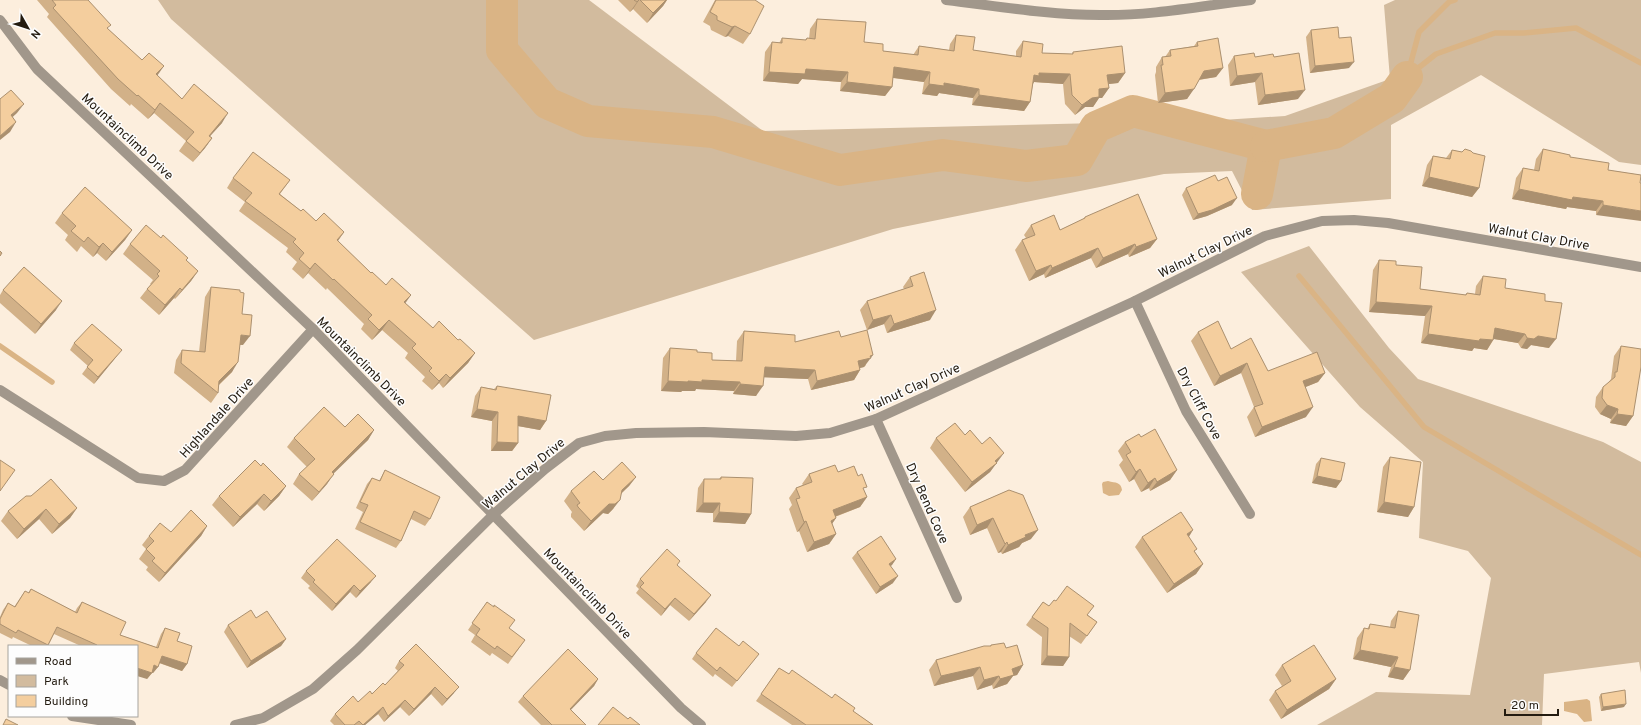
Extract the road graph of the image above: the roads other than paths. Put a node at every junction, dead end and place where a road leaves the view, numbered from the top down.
1 (946, 0) edge
2 (1251, 0) edge
3 (0, 20) edge
4 (1641, 267) edge
5 (1134, 301) junction
6 (313, 329) junction
7 (0, 390) edge
8 (876, 419) junction
9 (494, 514) junction
10 (1250, 514) dead end
11 (957, 598) dead end
12 (79, 717) edge
13 (131, 725) edge
14 (235, 725) edge
15 (701, 725) edge

1 - 2 street
3 - 6 street, Mountainclimb Drive
4 - 5 street, Walnut Clay Drive
5 - 8 street, Walnut Clay Drive
5 - 10 street, Dry Cliff Cove
6 - 7 street, Highlandale Drive
6 - 9 street, Mountainclimb Drive
8 - 9 street, Walnut Clay Drive
8 - 11 street, Dry Bend Cove
9 - 14 street, Walnut Clay Drive
9 - 15 street, Mountainclimb Drive
12 - 13 street

